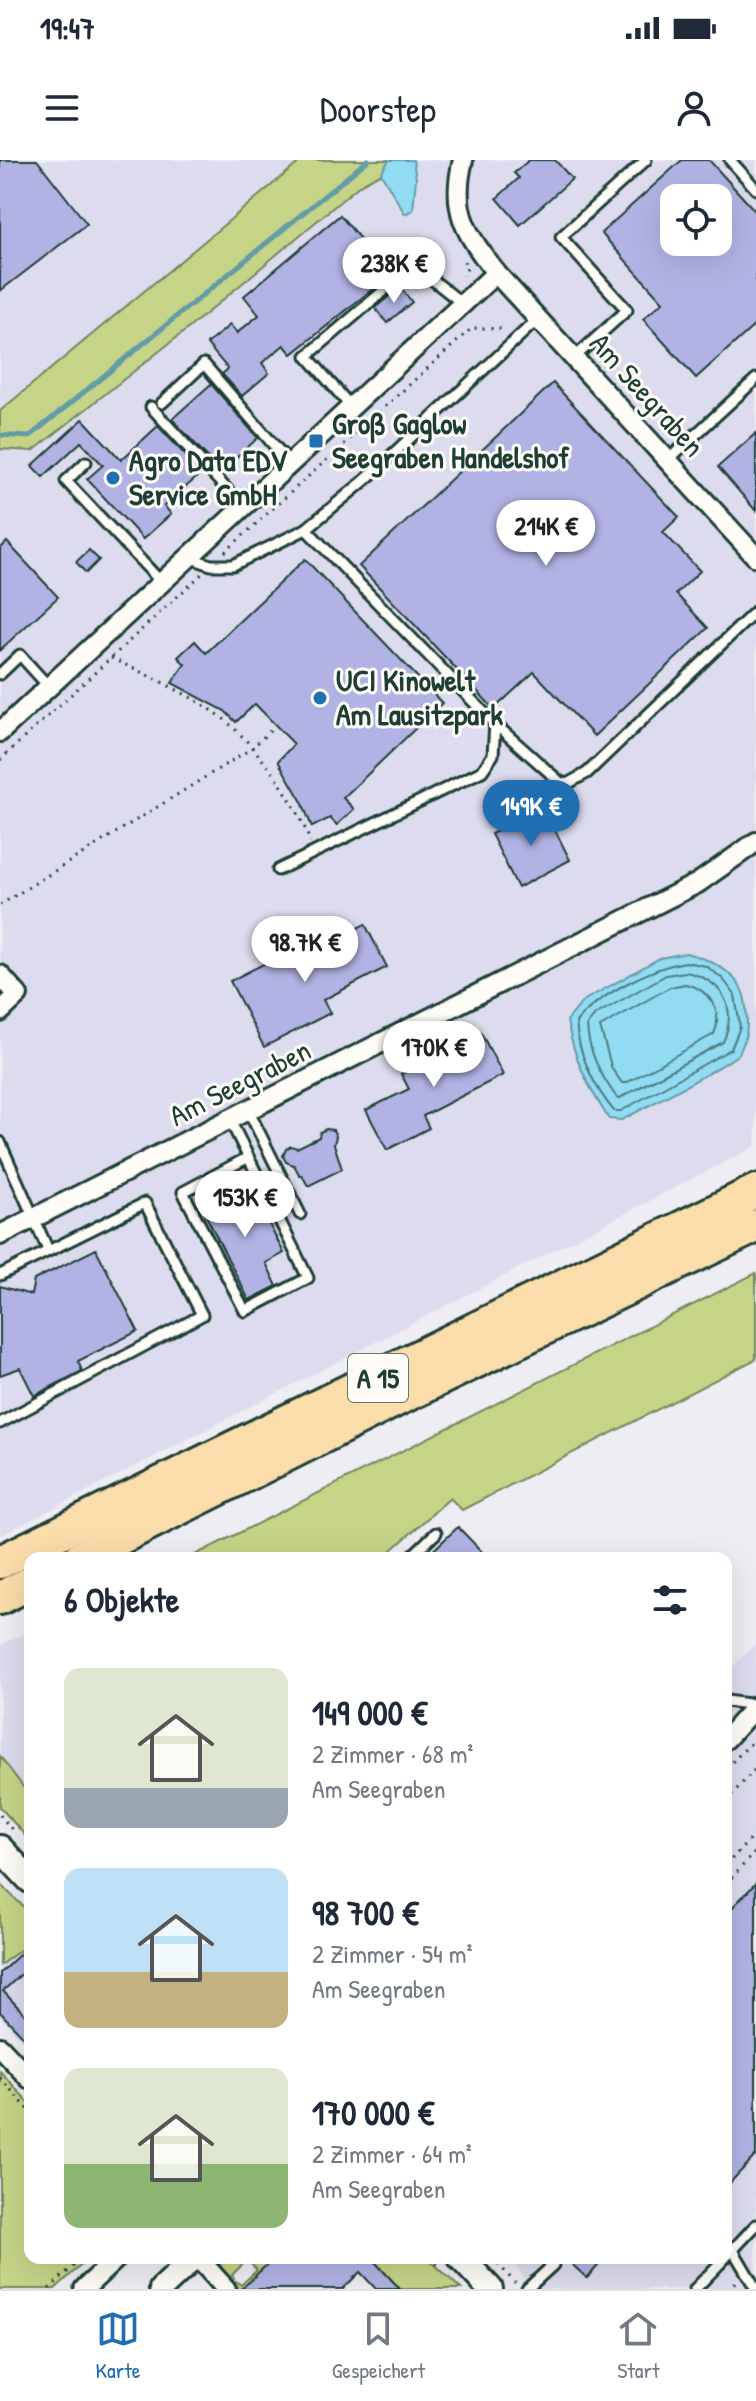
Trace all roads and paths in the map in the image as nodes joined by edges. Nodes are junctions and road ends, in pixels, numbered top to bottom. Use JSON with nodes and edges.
{"nodes":[{"id":1,"x":463,"y":160,"type":"edge"},
{"id":2,"x":646,"y":160,"type":"edge"},
{"id":3,"x":730,"y":160,"type":"edge"},
{"id":4,"x":756,"y":189,"type":"edge"},
{"id":5,"x":496,"y":273,"type":"junction"},
{"id":6,"x":463,"y":304,"type":"junction"},
{"id":7,"x":533,"y":324,"type":"junction"},
{"id":8,"x":575,"y":357,"type":"junction"},
{"id":9,"x":756,"y":379,"type":"edge"},
{"id":10,"x":162,"y":403,"type":"dead end"},
{"id":11,"x":151,"y":407,"type":"dead end"},
{"id":12,"x":352,"y":408,"type":"junction"},
{"id":13,"x":668,"y":460,"type":"junction"},
{"id":14,"x":86,"y":462,"type":"dead end"},
{"id":15,"x":291,"y":465,"type":"junction"},
{"id":16,"x":244,"y":508,"type":"junction"},
{"id":17,"x":306,"y":529,"type":"junction"},
{"id":18,"x":756,"y":557,"type":"edge"},
{"id":19,"x":191,"y":558,"type":"junction"},
{"id":20,"x":211,"y":565,"type":"junction"},
{"id":21,"x":163,"y":584,"type":"junction"},
{"id":22,"x":756,"y":611,"type":"edge"},
{"id":23,"x":111,"y":658,"type":"junction"},
{"id":24,"x":0,"y":674,"type":"edge"},
{"id":25,"x":49,"y":687,"type":"junction"},
{"id":26,"x":495,"y":724,"type":"junction"},
{"id":27,"x":273,"y":728,"type":"dead end"},
{"id":28,"x":0,"y":732,"type":"edge"},
{"id":29,"x":252,"y":748,"type":"junction"},
{"id":30,"x":0,"y":760,"type":"edge"},
{"id":31,"x":756,"y":842,"type":"edge"},
{"id":32,"x":313,"y":853,"type":"junction"},
{"id":33,"x":278,"y":870,"type":"dead end"},
{"id":34,"x":0,"y":905,"type":"edge"},
{"id":35,"x":0,"y":975,"type":"edge"},
{"id":36,"x":0,"y":1012,"type":"edge"},
{"id":37,"x":248,"y":1110,"type":"junction"},
{"id":38,"x":230,"y":1120,"type":"junction"},
{"id":39,"x":0,"y":1142,"type":"edge"},
{"id":40,"x":247,"y":1158,"type":"junction"},
{"id":41,"x":756,"y":1191,"type":"edge"},
{"id":42,"x":300,"y":1214,"type":"dead end"},
{"id":43,"x":34,"y":1218,"type":"junction"},
{"id":44,"x":756,"y":1226,"type":"edge"},
{"id":45,"x":0,"y":1235,"type":"edge"},
{"id":46,"x":48,"y":1250,"type":"junction"},
{"id":47,"x":0,"y":1275,"type":"edge"},
{"id":48,"x":0,"y":1423,"type":"edge"},
{"id":49,"x":436,"y":1533,"type":"dead end"},
{"id":50,"x":92,"y":1552,"type":"edge"},
{"id":51,"x":416,"y":1552,"type":"edge"},
{"id":52,"x":0,"y":1562,"type":"edge"},
{"id":53,"x":24,"y":1586,"type":"edge"},
{"id":54,"x":0,"y":1598,"type":"edge"},
{"id":55,"x":750,"y":1705,"type":"edge"},
{"id":56,"x":732,"y":1730,"type":"edge"},
{"id":57,"x":756,"y":1738,"type":"edge"},
{"id":58,"x":732,"y":1762,"type":"edge"},
{"id":59,"x":756,"y":1768,"type":"edge"},
{"id":60,"x":732,"y":1794,"type":"edge"},
{"id":61,"x":756,"y":1833,"type":"edge"},
{"id":62,"x":0,"y":1848,"type":"edge"},
{"id":63,"x":756,"y":1851,"type":"edge"},
{"id":64,"x":732,"y":1859,"type":"edge"},
{"id":65,"x":24,"y":1874,"type":"edge"},
{"id":66,"x":732,"y":1877,"type":"edge"},
{"id":67,"x":0,"y":2047,"type":"edge"},
{"id":68,"x":24,"y":2073,"type":"edge"},
{"id":69,"x":0,"y":2078,"type":"edge"},
{"id":70,"x":24,"y":2104,"type":"edge"},
{"id":71,"x":756,"y":2225,"type":"edge"},
{"id":72,"x":732,"y":2251,"type":"edge"},
{"id":73,"x":732,"y":2260,"type":"edge"},
{"id":74,"x":76,"y":2264,"type":"edge"},
{"id":75,"x":111,"y":2264,"type":"edge"},
{"id":76,"x":189,"y":2264,"type":"edge"},
{"id":77,"x":202,"y":2264,"type":"edge"},
{"id":78,"x":467,"y":2264,"type":"edge"},
{"id":79,"x":499,"y":2264,"type":"edge"},
{"id":80,"x":719,"y":2264,"type":"edge"},
{"id":81,"x":553,"y":2265,"type":"dead end"},
{"id":82,"x":49,"y":2289,"type":"edge"},
{"id":83,"x":84,"y":2289,"type":"edge"},
{"id":84,"x":161,"y":2289,"type":"edge"},
{"id":85,"x":226,"y":2289,"type":"edge"},
{"id":86,"x":490,"y":2289,"type":"edge"},
{"id":87,"x":524,"y":2289,"type":"edge"},
{"id":88,"x":695,"y":2289,"type":"edge"},
{"id":89,"x":756,"y":2289,"type":"edge"}],
"edges":[{"from":1,"to":5,"type":"street","name":"Am Seegraben"},
{"from":2,"to":8,"type":"lane"},
{"from":3,"to":4,"type":"lane"},
{"from":5,"to":6,"type":"street"},
{"from":5,"to":7,"type":"street","name":"Am Seegraben"},
{"from":6,"to":12,"type":"street"},
{"from":6,"to":12,"type":"lane"},
{"from":7,"to":8,"type":"street","name":"Am Seegraben"},
{"from":7,"to":17,"type":"lane"},
{"from":7,"to":20,"type":"path"},
{"from":8,"to":13,"type":"street","name":"Am Seegraben"},
{"from":9,"to":13,"type":"lane"},
{"from":10,"to":15,"type":"lane"},
{"from":11,"to":16,"type":"lane"},
{"from":12,"to":15,"type":"street"},
{"from":13,"to":18,"type":"street","name":"Am Seegraben"},
{"from":14,"to":21,"type":"lane"},
{"from":15,"to":16,"type":"street"},
{"from":16,"to":19,"type":"street"},
{"from":17,"to":20,"type":"lane"},
{"from":17,"to":26,"type":"lane"},
{"from":19,"to":20,"type":"lane"},
{"from":19,"to":21,"type":"street"},
{"from":20,"to":23,"type":"path"},
{"from":21,"to":25,"type":"street"},
{"from":22,"to":26,"type":"lane"},
{"from":23,"to":29,"type":"path"},
{"from":23,"to":30,"type":"path"},
{"from":24,"to":25,"type":"lane"},
{"from":25,"to":28,"type":"street"},
{"from":26,"to":32,"type":"lane"},
{"from":27,"to":29,"type":"path"},
{"from":29,"to":32,"type":"path"},
{"from":29,"to":34,"type":"path"},
{"from":31,"to":37,"type":"street","name":"Am Seegraben"},
{"from":32,"to":33,"type":"lane"},
{"from":35,"to":36,"type":"street"},
{"from":37,"to":38,"type":"street","name":"Am Seegraben"},
{"from":37,"to":42,"type":"lane"},
{"from":38,"to":40,"type":"lane"},
{"from":38,"to":43,"type":"street","name":"Am Seegraben"},
{"from":39,"to":43,"type":"lane"},
{"from":40,"to":40,"type":"lane"},
{"from":41,"to":52,"type":"highway","number":"A 15"},
{"from":43,"to":45,"type":"street","name":"Am Seegraben"},
{"from":43,"to":46,"type":"lane"},
{"from":44,"to":50,"type":"highway","number":"A 15"},
{"from":46,"to":47,"type":"lane"},
{"from":46,"to":48,"type":"lane"},
{"from":49,"to":51,"type":"lane"},
{"from":53,"to":54,"type":"highway"},
{"from":55,"to":56,"type":"street"},
{"from":57,"to":58,"type":"path"},
{"from":59,"to":60,"type":"path"},
{"from":61,"to":64,"type":"path"},
{"from":62,"to":65,"type":"main road"},
{"from":63,"to":66,"type":"path"},
{"from":67,"to":68,"type":"street"},
{"from":69,"to":70,"type":"path"},
{"from":71,"to":72,"type":"lane"},
{"from":73,"to":89,"type":"lane"},
{"from":74,"to":82,"type":"path"},
{"from":75,"to":83,"type":"street"},
{"from":76,"to":84,"type":"street"},
{"from":77,"to":85,"type":"street"},
{"from":78,"to":86,"type":"main road"},
{"from":79,"to":87,"type":"path"},
{"from":80,"to":88,"type":"lane"},
{"from":81,"to":87,"type":"lane"}]}
